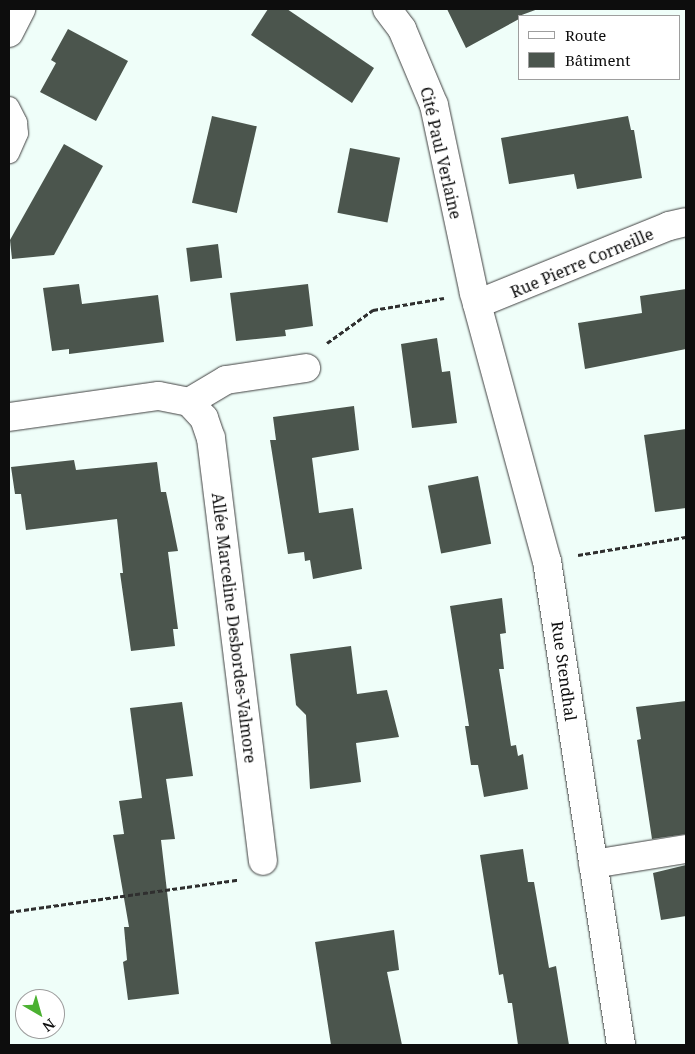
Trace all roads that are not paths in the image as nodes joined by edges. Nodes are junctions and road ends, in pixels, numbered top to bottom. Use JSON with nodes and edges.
{"nodes":[{"id":1,"x":21,"y":9,"type":"edge"},
{"id":2,"x":387,"y":9,"type":"edge"},
{"id":3,"x":9,"y":32,"type":"edge"},
{"id":4,"x":9,"y":106,"type":"edge"},
{"id":5,"x":9,"y":153,"type":"edge"},
{"id":6,"x":686,"y":222,"type":"edge"},
{"id":7,"x":476,"y":298,"type":"junction"},
{"id":8,"x":306,"y":368,"type":"road end"},
{"id":9,"x":189,"y":402,"type":"junction"},
{"id":10,"x":9,"y":417,"type":"edge"},
{"id":11,"x":686,"y":849,"type":"edge"},
{"id":12,"x":263,"y":861,"type":"road end"},
{"id":13,"x":593,"y":864,"type":"junction"},
{"id":14,"x":621,"y":1045,"type":"edge"}],
"edges":[{"from":1,"to":3,"type":"street"},
{"from":2,"to":7,"type":"street","name":"Cité Paul Verlaine"},
{"from":4,"to":5,"type":"lane"},
{"from":6,"to":7,"type":"street","name":"Rue Pierre Corneille"},
{"from":7,"to":13,"type":"street","name":"Rue Stendhal"},
{"from":8,"to":9,"type":"street"},
{"from":9,"to":10,"type":"street"},
{"from":9,"to":12,"type":"street","name":"Allée Marceline Desbordes-Valmore"},
{"from":11,"to":13,"type":"street"},
{"from":13,"to":14,"type":"street","name":"Rue Stendhal"}]}
